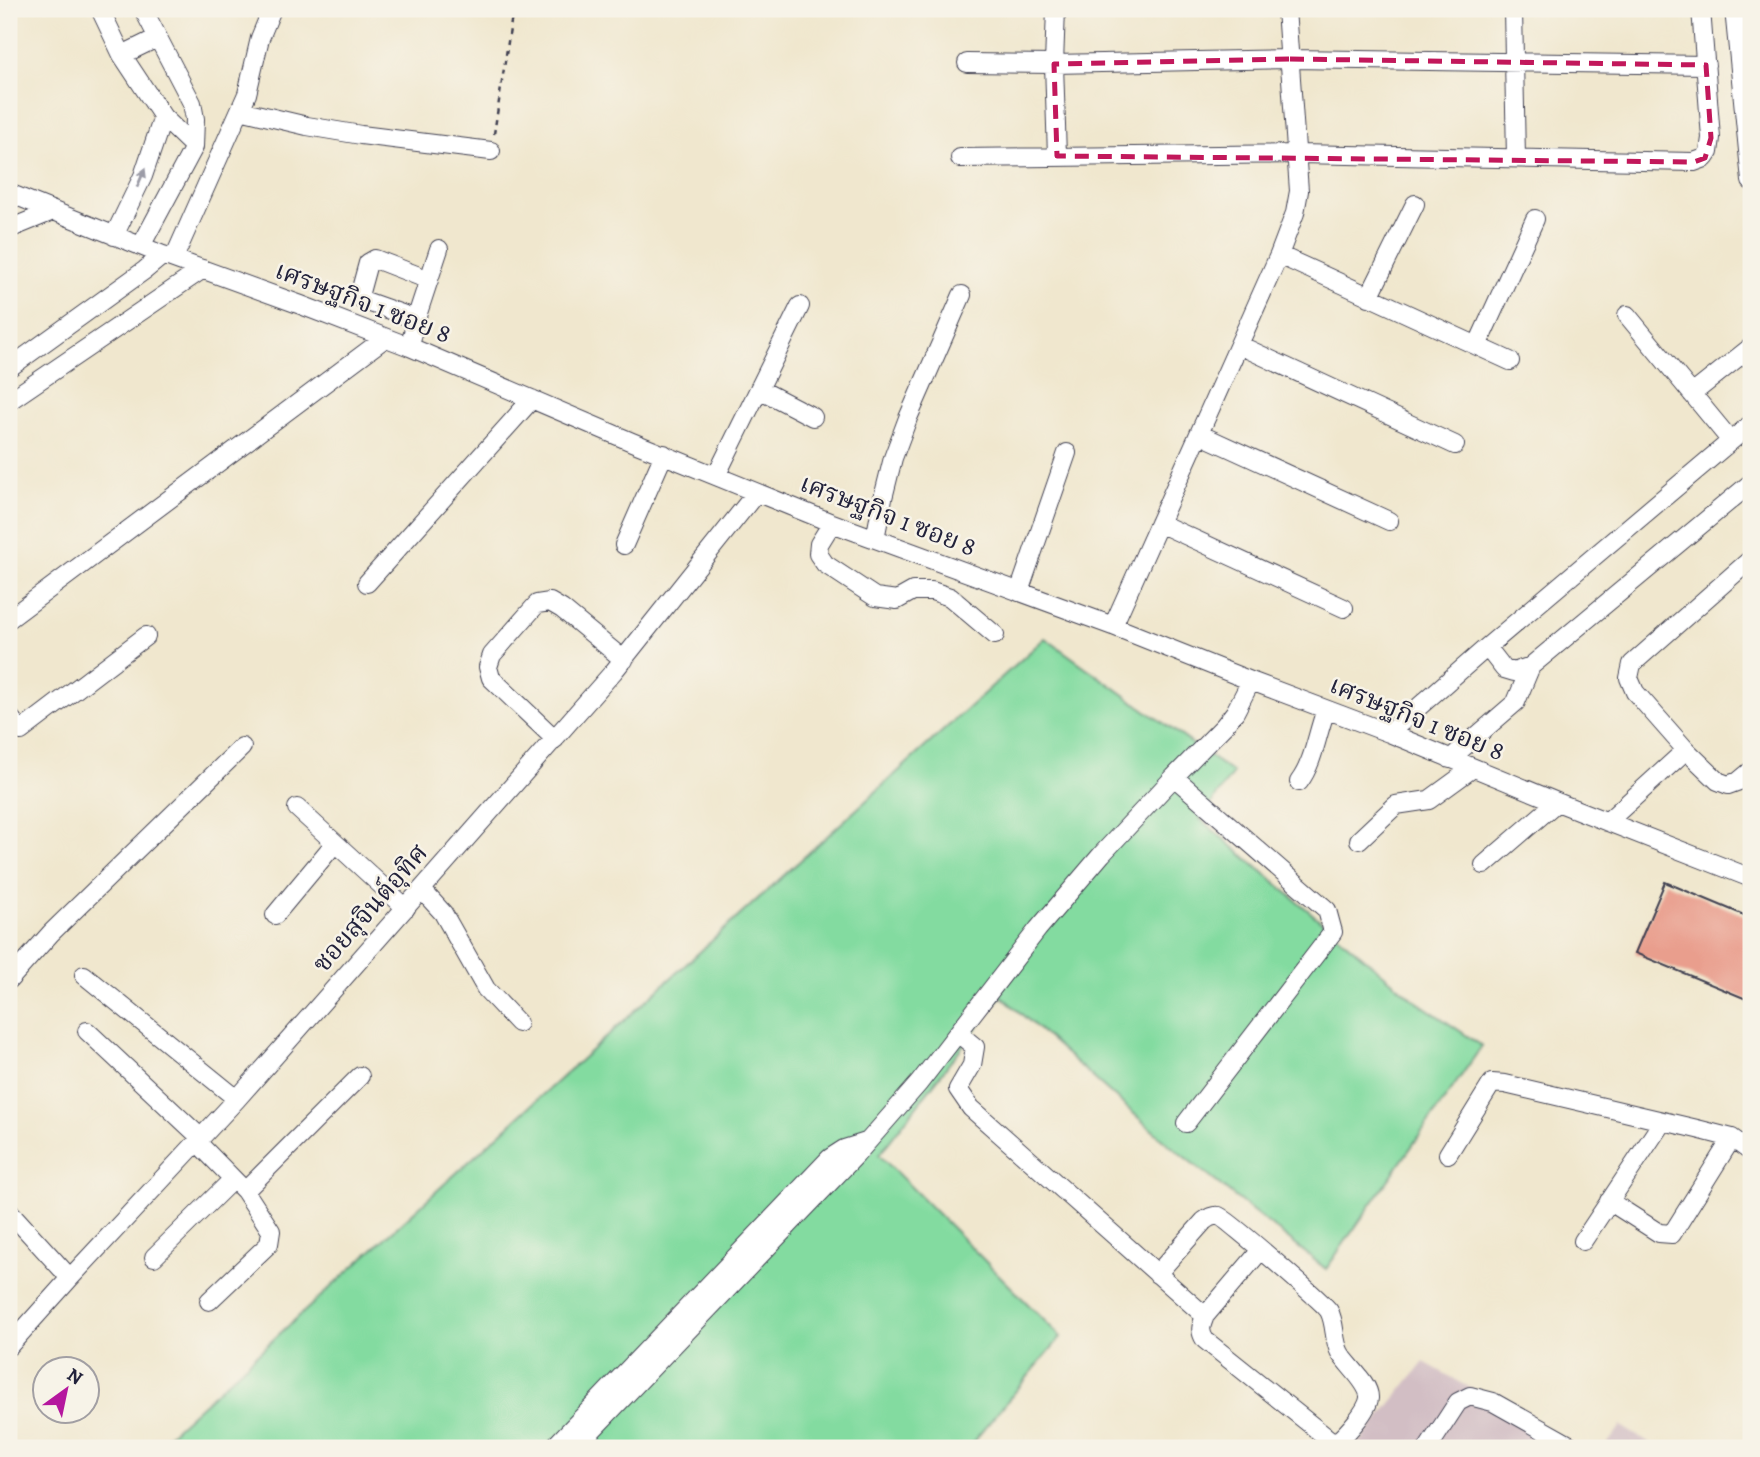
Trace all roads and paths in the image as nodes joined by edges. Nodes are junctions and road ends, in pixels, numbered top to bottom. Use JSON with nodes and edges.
{"nodes":[{"id":1,"x":100,"y":9,"type":"edge"},
{"id":2,"x":143,"y":9,"type":"edge"},
{"id":3,"x":272,"y":9,"type":"edge"},
{"id":4,"x":513,"y":9,"type":"edge"},
{"id":5,"x":1056,"y":9,"type":"edge"},
{"id":6,"x":1286,"y":9,"type":"edge"},
{"id":7,"x":1513,"y":9,"type":"edge"},
{"id":8,"x":1701,"y":9,"type":"edge"},
{"id":9,"x":1734,"y":9,"type":"edge"},
{"id":10,"x":158,"y":38,"type":"junction"},
{"id":11,"x":122,"y":55,"type":"junction"},
{"id":12,"x":1290,"y":59,"type":"junction"},
{"id":13,"x":1514,"y":63,"type":"junction"},
{"id":14,"x":967,"y":64,"type":"dead end"},
{"id":15,"x":1054,"y":64,"type":"junction"},
{"id":16,"x":1706,"y":65,"type":"junction"},
{"id":17,"x":240,"y":110,"type":"junction"},
{"id":18,"x":163,"y":117,"type":"junction"},
{"id":19,"x":1749,"y":134,"type":"edge"},
{"id":20,"x":194,"y":147,"type":"junction"},
{"id":21,"x":491,"y":151,"type":"joint"},
{"id":22,"x":1298,"y":154,"type":"junction"},
{"id":23,"x":1057,"y":156,"type":"junction"},
{"id":24,"x":960,"y":158,"type":"dead end"},
{"id":25,"x":1516,"y":158,"type":"junction"},
{"id":26,"x":1751,"y":181,"type":"edge"},
{"id":27,"x":9,"y":193,"type":"edge"},
{"id":28,"x":1415,"y":204,"type":"dead end"},
{"id":29,"x":53,"y":211,"type":"junction"},
{"id":30,"x":1535,"y":219,"type":"dead end"},
{"id":31,"x":9,"y":229,"type":"edge"},
{"id":32,"x":114,"y":236,"type":"junction"},
{"id":33,"x":141,"y":246,"type":"junction"},
{"id":34,"x":439,"y":249,"type":"dead end"},
{"id":35,"x":1279,"y":255,"type":"junction"},
{"id":36,"x":169,"y":257,"type":"junction"},
{"id":37,"x":203,"y":269,"type":"junction"},
{"id":38,"x":429,"y":280,"type":"junction"},
{"id":39,"x":962,"y":295,"type":"dead end"},
{"id":40,"x":1369,"y":297,"type":"junction"},
{"id":41,"x":800,"y":306,"type":"dead end"},
{"id":42,"x":1627,"y":315,"type":"dead end"},
{"id":43,"x":416,"y":319,"type":"junction"},
{"id":44,"x":385,"y":338,"type":"junction"},
{"id":45,"x":1239,"y":345,"type":"junction"},
{"id":46,"x":1477,"y":346,"type":"junction"},
{"id":47,"x":1751,"y":346,"type":"edge"},
{"id":48,"x":410,"y":347,"type":"junction"},
{"id":49,"x":1510,"y":361,"type":"dead end"},
{"id":50,"x":9,"y":368,"type":"edge"},
{"id":51,"x":759,"y":389,"type":"junction"},
{"id":52,"x":1692,"y":394,"type":"junction"},
{"id":53,"x":532,"y":399,"type":"junction"},
{"id":54,"x":9,"y":401,"type":"edge"},
{"id":55,"x":813,"y":416,"type":"dead end"},
{"id":56,"x":1751,"y":424,"type":"edge"},
{"id":57,"x":1199,"y":434,"type":"junction"},
{"id":58,"x":1731,"y":441,"type":"junction"},
{"id":59,"x":1455,"y":445,"type":"dead end"},
{"id":60,"x":1066,"y":453,"type":"dead end"},
{"id":61,"x":664,"y":454,"type":"junction"},
{"id":62,"x":716,"y":477,"type":"junction"},
{"id":63,"x":1751,"y":483,"type":"edge"},
{"id":64,"x":756,"y":493,"type":"junction"},
{"id":65,"x":1389,"y":521,"type":"dead end"},
{"id":66,"x":832,"y":523,"type":"junction"},
{"id":67,"x":1159,"y":523,"type":"junction"},
{"id":68,"x":875,"y":539,"type":"junction"},
{"id":69,"x":624,"y":545,"type":"dead end"},
{"id":70,"x":1751,"y":559,"type":"edge"},
{"id":71,"x":367,"y":583,"type":"dead end"},
{"id":72,"x":1019,"y":592,"type":"junction"},
{"id":73,"x":1344,"y":608,"type":"dead end"},
{"id":74,"x":9,"y":619,"type":"edge"},
{"id":75,"x":1113,"y":626,"type":"junction"},
{"id":76,"x":995,"y":635,"type":"dead end"},
{"id":77,"x":146,"y":636,"type":"dead end"},
{"id":78,"x":1487,"y":647,"type":"junction"},
{"id":79,"x":624,"y":660,"type":"junction"},
{"id":80,"x":1531,"y":666,"type":"junction"},
{"id":81,"x":1251,"y":681,"type":"junction"},
{"id":82,"x":1325,"y":710,"type":"junction"},
{"id":83,"x":9,"y":716,"type":"edge"},
{"id":84,"x":1390,"y":733,"type":"junction"},
{"id":85,"x":15,"y":736,"type":"edge"},
{"id":86,"x":555,"y":739,"type":"junction"},
{"id":87,"x":242,"y":747,"type":"dead end"},
{"id":88,"x":1686,"y":750,"type":"junction"},
{"id":89,"x":1450,"y":759,"type":"junction"},
{"id":90,"x":1473,"y":768,"type":"junction"},
{"id":91,"x":1751,"y":771,"type":"edge"},
{"id":92,"x":1174,"y":776,"type":"junction"},
{"id":93,"x":1299,"y":782,"type":"dead end"},
{"id":94,"x":1557,"y":802,"type":"junction"},
{"id":95,"x":296,"y":808,"type":"dead end"},
{"id":96,"x":1607,"y":822,"type":"junction"},
{"id":97,"x":1359,"y":839,"type":"dead end"},
{"id":98,"x":335,"y":843,"type":"junction"},
{"id":99,"x":1484,"y":865,"type":"dead end"},
{"id":100,"x":1751,"y":878,"type":"edge"},
{"id":101,"x":422,"y":890,"type":"junction"},
{"id":102,"x":406,"y":908,"type":"junction"},
{"id":103,"x":275,"y":915,"type":"dead end"},
{"id":104,"x":85,"y":975,"type":"dead end"},
{"id":105,"x":9,"y":980,"type":"edge"},
{"id":106,"x":518,"y":1023,"type":"dead end"},
{"id":107,"x":87,"y":1031,"type":"dead end"},
{"id":108,"x":958,"y":1033,"type":"junction"},
{"id":109,"x":360,"y":1076,"type":"dead end"},
{"id":110,"x":237,"y":1099,"type":"junction"},
{"id":111,"x":1663,"y":1121,"type":"junction"},
{"id":112,"x":1186,"y":1123,"type":"dead end"},
{"id":113,"x":1732,"y":1138,"type":"junction"},
{"id":114,"x":199,"y":1140,"type":"junction"},
{"id":115,"x":868,"y":1141,"type":"junction"},
{"id":116,"x":1751,"y":1152,"type":"edge"},
{"id":117,"x":1448,"y":1154,"type":"dead end"},
{"id":118,"x":239,"y":1185,"type":"junction"},
{"id":119,"x":1609,"y":1201,"type":"junction"},
{"id":120,"x":9,"y":1211,"type":"edge"},
{"id":121,"x":1583,"y":1241,"type":"dead end"},
{"id":122,"x":1261,"y":1250,"type":"junction"},
{"id":123,"x":154,"y":1257,"type":"dead end"},
{"id":124,"x":1157,"y":1274,"type":"junction"},
{"id":125,"x":70,"y":1278,"type":"junction"},
{"id":126,"x":209,"y":1301,"type":"dead end"},
{"id":127,"x":1205,"y":1316,"type":"junction"},
{"id":128,"x":9,"y":1346,"type":"edge"},
{"id":129,"x":553,"y":1448,"type":"edge"},
{"id":130,"x":575,"y":1448,"type":"edge"},
{"id":131,"x":1428,"y":1448,"type":"edge"},
{"id":132,"x":1574,"y":1448,"type":"edge"}],
"edges":[{"from":1,"to":11,"type":"street"},
{"from":2,"to":10,"type":"street"},
{"from":3,"to":17,"type":"street"},
{"from":4,"to":21,"type":"path"},
{"from":5,"to":15,"type":"street"},
{"from":6,"to":12,"type":"street"},
{"from":7,"to":13,"type":"street"},
{"from":8,"to":16,"type":"street"},
{"from":9,"to":19,"type":"street"},
{"from":10,"to":11,"type":"street"},
{"from":10,"to":20,"type":"street"},
{"from":11,"to":18,"type":"street"},
{"from":12,"to":13,"type":"street"},
{"from":12,"to":15,"type":"street"},
{"from":12,"to":22,"type":"street"},
{"from":13,"to":16,"type":"street"},
{"from":13,"to":25,"type":"street"},
{"from":14,"to":15,"type":"street"},
{"from":15,"to":23,"type":"street"},
{"from":16,"to":25,"type":"street"},
{"from":17,"to":21,"type":"street"},
{"from":17,"to":36,"type":"street"},
{"from":18,"to":20,"type":"street"},
{"from":32,"to":18,"type":"street","one_way":true},
{"from":19,"to":26,"type":"street"},
{"from":20,"to":33,"type":"street"},
{"from":22,"to":23,"type":"street"},
{"from":22,"to":25,"type":"street"},
{"from":22,"to":35,"type":"street"},
{"from":23,"to":24,"type":"street"},
{"from":27,"to":29,"type":"street","name":"เศรษฐกิจ 1 ซอย 8"},
{"from":28,"to":40,"type":"street"},
{"from":29,"to":31,"type":"street"},
{"from":29,"to":32,"type":"street","name":"เศรษฐกิจ 1 ซอย 8"},
{"from":30,"to":46,"type":"street"},
{"from":32,"to":33,"type":"street","name":"เศรษฐกิจ 1 ซอย 8"},
{"from":33,"to":36,"type":"street","name":"เศรษฐกิจ 1 ซอย 8"},
{"from":34,"to":38,"type":"street"},
{"from":35,"to":40,"type":"street"},
{"from":35,"to":45,"type":"street"},
{"from":36,"to":37,"type":"street","name":"เศรษฐกิจ 1 ซอย 8"},
{"from":36,"to":50,"type":"street"},
{"from":37,"to":44,"type":"street","name":"เศรษฐกิจ 1 ซอย 8"},
{"from":37,"to":54,"type":"street"},
{"from":38,"to":43,"type":"street"},
{"from":38,"to":43,"type":"street"},
{"from":39,"to":68,"type":"street"},
{"from":40,"to":46,"type":"street"},
{"from":41,"to":51,"type":"street"},
{"from":42,"to":52,"type":"street"},
{"from":43,"to":48,"type":"street"},
{"from":44,"to":48,"type":"street","name":"เศรษฐกิจ 1 ซอย 8"},
{"from":44,"to":74,"type":"street"},
{"from":45,"to":57,"type":"street"},
{"from":45,"to":59,"type":"street"},
{"from":46,"to":49,"type":"street"},
{"from":47,"to":52,"type":"street"},
{"from":48,"to":53,"type":"street","name":"เศรษฐกิจ 1 ซอย 8"},
{"from":51,"to":55,"type":"street"},
{"from":51,"to":62,"type":"street"},
{"from":52,"to":58,"type":"street"},
{"from":53,"to":61,"type":"street","name":"เศรษฐกิจ 1 ซอย 8"},
{"from":53,"to":71,"type":"street"},
{"from":56,"to":58,"type":"street"},
{"from":57,"to":65,"type":"street"},
{"from":57,"to":67,"type":"street"},
{"from":58,"to":78,"type":"street"},
{"from":60,"to":72,"type":"street"},
{"from":61,"to":62,"type":"street","name":"เศรษฐกิจ 1 ซอย 8"},
{"from":61,"to":69,"type":"street"},
{"from":62,"to":64,"type":"street","name":"เศรษฐกิจ 1 ซอย 8"},
{"from":63,"to":80,"type":"street"},
{"from":64,"to":66,"type":"street","name":"เศรษฐกิจ 1 ซอย 8"},
{"from":64,"to":79,"type":"street","name":"ซอยสุจินต์อุทิศ"},
{"from":66,"to":68,"type":"street","name":"เศรษฐกิจ 1 ซอย 8"},
{"from":66,"to":76,"type":"street"},
{"from":67,"to":73,"type":"street"},
{"from":67,"to":75,"type":"street"},
{"from":68,"to":72,"type":"street","name":"เศรษฐกิจ 1 ซอย 8"},
{"from":70,"to":88,"type":"street"},
{"from":72,"to":75,"type":"street","name":"เศรษฐกิจ 1 ซอย 8"},
{"from":75,"to":81,"type":"street","name":"เศรษฐกิจ 1 ซอย 8"},
{"from":77,"to":85,"type":"street"},
{"from":78,"to":80,"type":"street"},
{"from":78,"to":84,"type":"street"},
{"from":79,"to":86,"type":"street","name":"ซอยสุจินต์อุทิศ"},
{"from":79,"to":86,"type":"street"},
{"from":80,"to":89,"type":"street"},
{"from":81,"to":82,"type":"street","name":"เศรษฐกิจ 1 ซอย 8"},
{"from":81,"to":92,"type":"street"},
{"from":82,"to":84,"type":"street","name":"เศรษฐกิจ 1 ซอย 8"},
{"from":82,"to":93,"type":"street"},
{"from":83,"to":85,"type":"street"},
{"from":84,"to":89,"type":"street","name":"เศรษฐกิจ 1 ซอย 8"},
{"from":86,"to":101,"type":"street","name":"ซอยสุจินต์อุทิศ"},
{"from":87,"to":105,"type":"street"},
{"from":88,"to":91,"type":"street"},
{"from":88,"to":96,"type":"street"},
{"from":89,"to":90,"type":"street","name":"เศรษฐกิจ 1 ซอย 8"},
{"from":90,"to":94,"type":"street","name":"เศรษฐกิจ 1 ซอย 8"},
{"from":90,"to":97,"type":"street"},
{"from":92,"to":108,"type":"street"},
{"from":92,"to":112,"type":"street"},
{"from":94,"to":96,"type":"street","name":"เศรษฐกิจ 1 ซอย 8"},
{"from":94,"to":99,"type":"street"},
{"from":95,"to":98,"type":"street"},
{"from":96,"to":100,"type":"street","name":"เศรษฐกิจ 1 ซอย 8"},
{"from":98,"to":102,"type":"street"},
{"from":98,"to":103,"type":"street"},
{"from":101,"to":102,"type":"street","name":"ซอยสุจินต์อุทิศ"},
{"from":101,"to":106,"type":"street"},
{"from":102,"to":110,"type":"street","name":"ซอยสุจินต์อุทิศ"},
{"from":104,"to":110,"type":"street"},
{"from":107,"to":114,"type":"street"},
{"from":108,"to":115,"type":"street"},
{"from":108,"to":124,"type":"street"},
{"from":109,"to":118,"type":"street"},
{"from":110,"to":114,"type":"street","name":"ซอยสุจินต์อุทิศ"},
{"from":111,"to":113,"type":"street"},
{"from":111,"to":117,"type":"street"},
{"from":111,"to":119,"type":"street"},
{"from":113,"to":116,"type":"street"},
{"from":113,"to":119,"type":"street"},
{"from":114,"to":118,"type":"street"},
{"from":114,"to":125,"type":"street","name":"ซอยสุจินต์อุทิศ"},
{"from":115,"to":129,"type":"street"},
{"from":115,"to":130,"type":"street"},
{"from":118,"to":123,"type":"street"},
{"from":118,"to":126,"type":"street"},
{"from":119,"to":121,"type":"street"},
{"from":120,"to":125,"type":"street"},
{"from":122,"to":124,"type":"street"},
{"from":122,"to":127,"type":"street"},
{"from":122,"to":127,"type":"street"},
{"from":124,"to":127,"type":"street"},
{"from":125,"to":128,"type":"street","name":"ซอยสุจินต์อุทิศ"},
{"from":131,"to":132,"type":"street"}]}
